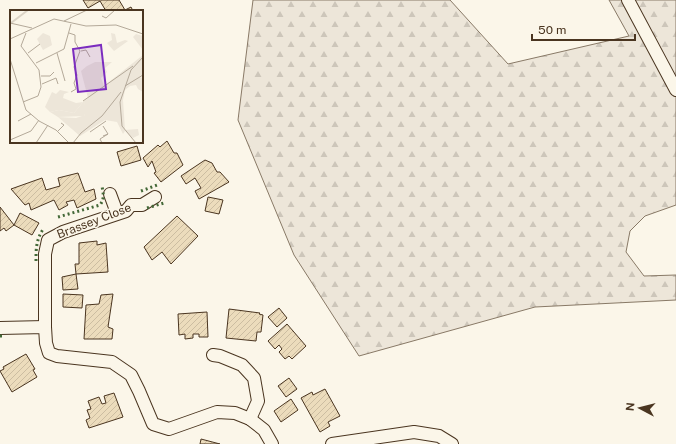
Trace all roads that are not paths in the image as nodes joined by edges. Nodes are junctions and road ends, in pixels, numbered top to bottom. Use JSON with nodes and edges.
{"nodes":[{"id":1,"x":628,"y":0,"type":"edge"},
{"id":2,"x":676,"y":90,"type":"edge"},
{"id":3,"x":110,"y":194,"type":"dead end"},
{"id":4,"x":155,"y":197,"type":"dead end"},
{"id":5,"x":117,"y":213,"type":"junction"},
{"id":6,"x":0,"y":328,"type":"edge"},
{"id":7,"x":45,"y":328,"type":"junction"},
{"id":8,"x":213,"y":355,"type":"dead end"},
{"id":9,"x":250,"y":419,"type":"junction"},
{"id":10,"x":272,"y":444,"type":"edge"},
{"id":11,"x":332,"y":444,"type":"edge"},
{"id":12,"x":452,"y":444,"type":"edge"}],
"edges":[{"from":1,"to":2,"type":"street"},
{"from":3,"to":5,"type":"street"},
{"from":4,"to":5,"type":"street","name":"Brassey Close"},
{"from":5,"to":7,"type":"street","name":"Brassey Close"},
{"from":6,"to":7,"type":"street"},
{"from":7,"to":9,"type":"street"},
{"from":8,"to":9,"type":"street"},
{"from":9,"to":10,"type":"street"},
{"from":11,"to":12,"type":"street"}]}
